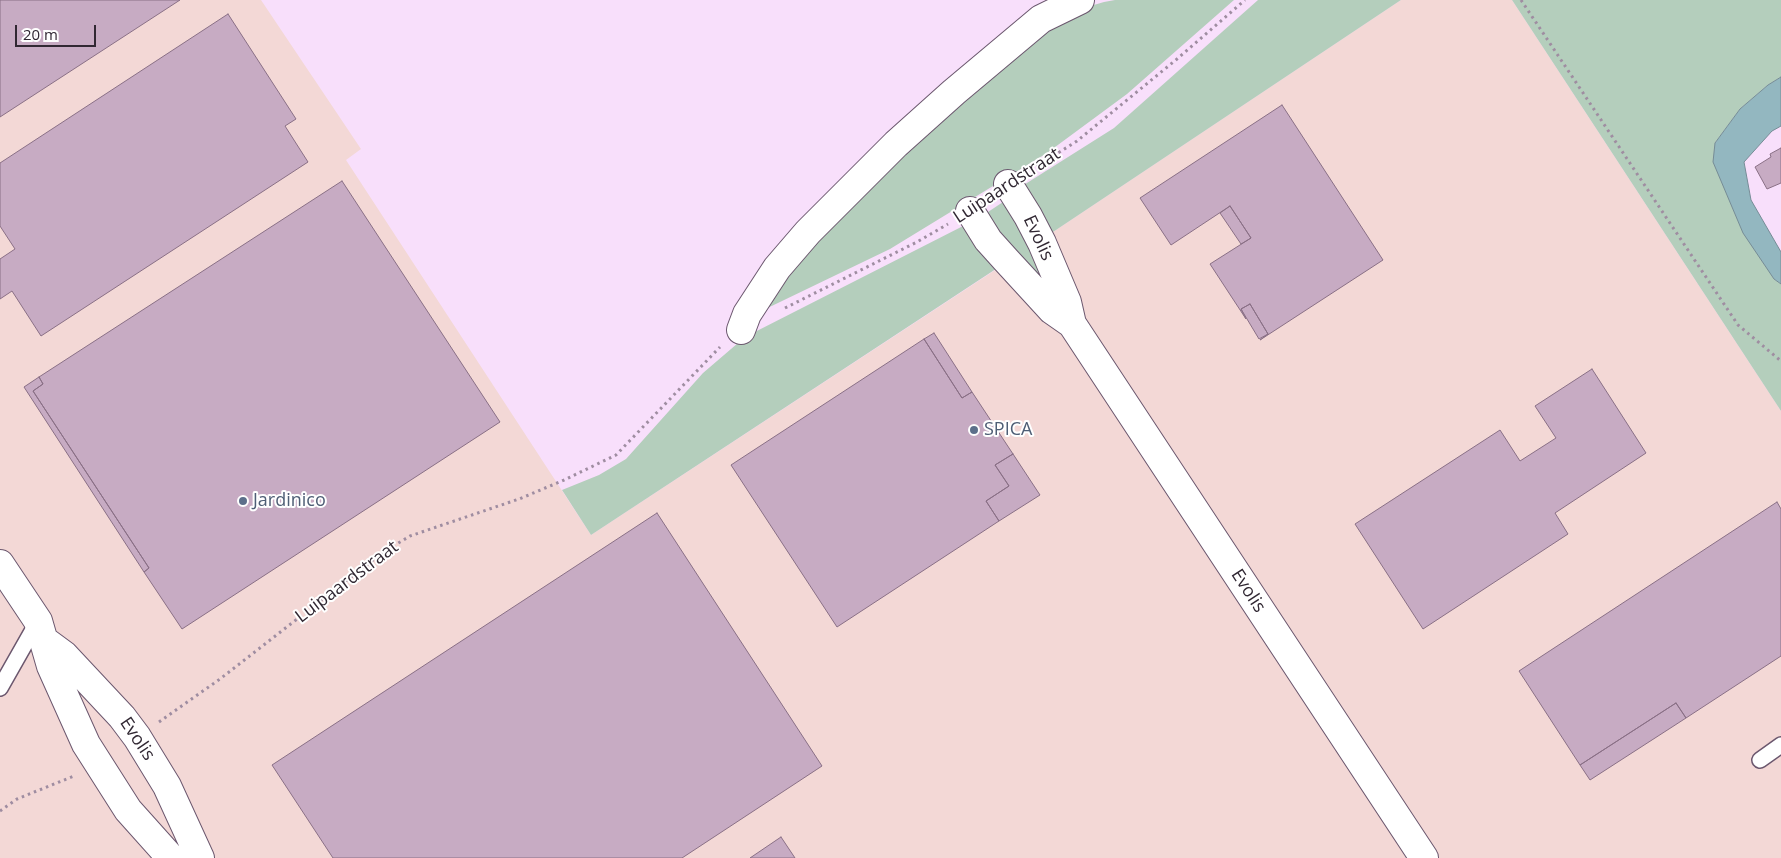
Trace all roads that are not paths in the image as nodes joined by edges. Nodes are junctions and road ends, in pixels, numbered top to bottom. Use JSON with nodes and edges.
{"nodes":[{"id":1,"x":1080,"y":0,"type":"edge"},
{"id":2,"x":1008,"y":184,"type":"road end"},
{"id":3,"x":970,"y":211,"type":"road end"},
{"id":4,"x":1072,"y":324,"type":"junction"},
{"id":5,"x":741,"y":330,"type":"road end"},
{"id":6,"x":0,"y":564,"type":"edge"},
{"id":7,"x":42,"y":631,"type":"junction"},
{"id":8,"x":0,"y":688,"type":"edge"},
{"id":9,"x":1781,"y":745,"type":"edge"},
{"id":10,"x":1760,"y":760,"type":"dead end"},
{"id":11,"x":171,"y":858,"type":"edge"},
{"id":12,"x":200,"y":858,"type":"edge"},
{"id":13,"x":1424,"y":858,"type":"edge"}],
"edges":[{"from":1,"to":5,"type":"street"},
{"from":2,"to":4,"type":"street","name":"Evolis"},
{"from":3,"to":4,"type":"street","name":"Evolis"},
{"from":4,"to":13,"type":"street","name":"Evolis"},
{"from":6,"to":7,"type":"street","name":"Evolis"},
{"from":7,"to":8,"type":"lane"},
{"from":7,"to":11,"type":"street","name":"Evolis"},
{"from":7,"to":12,"type":"street","name":"Evolis"},
{"from":9,"to":10,"type":"lane"}]}
